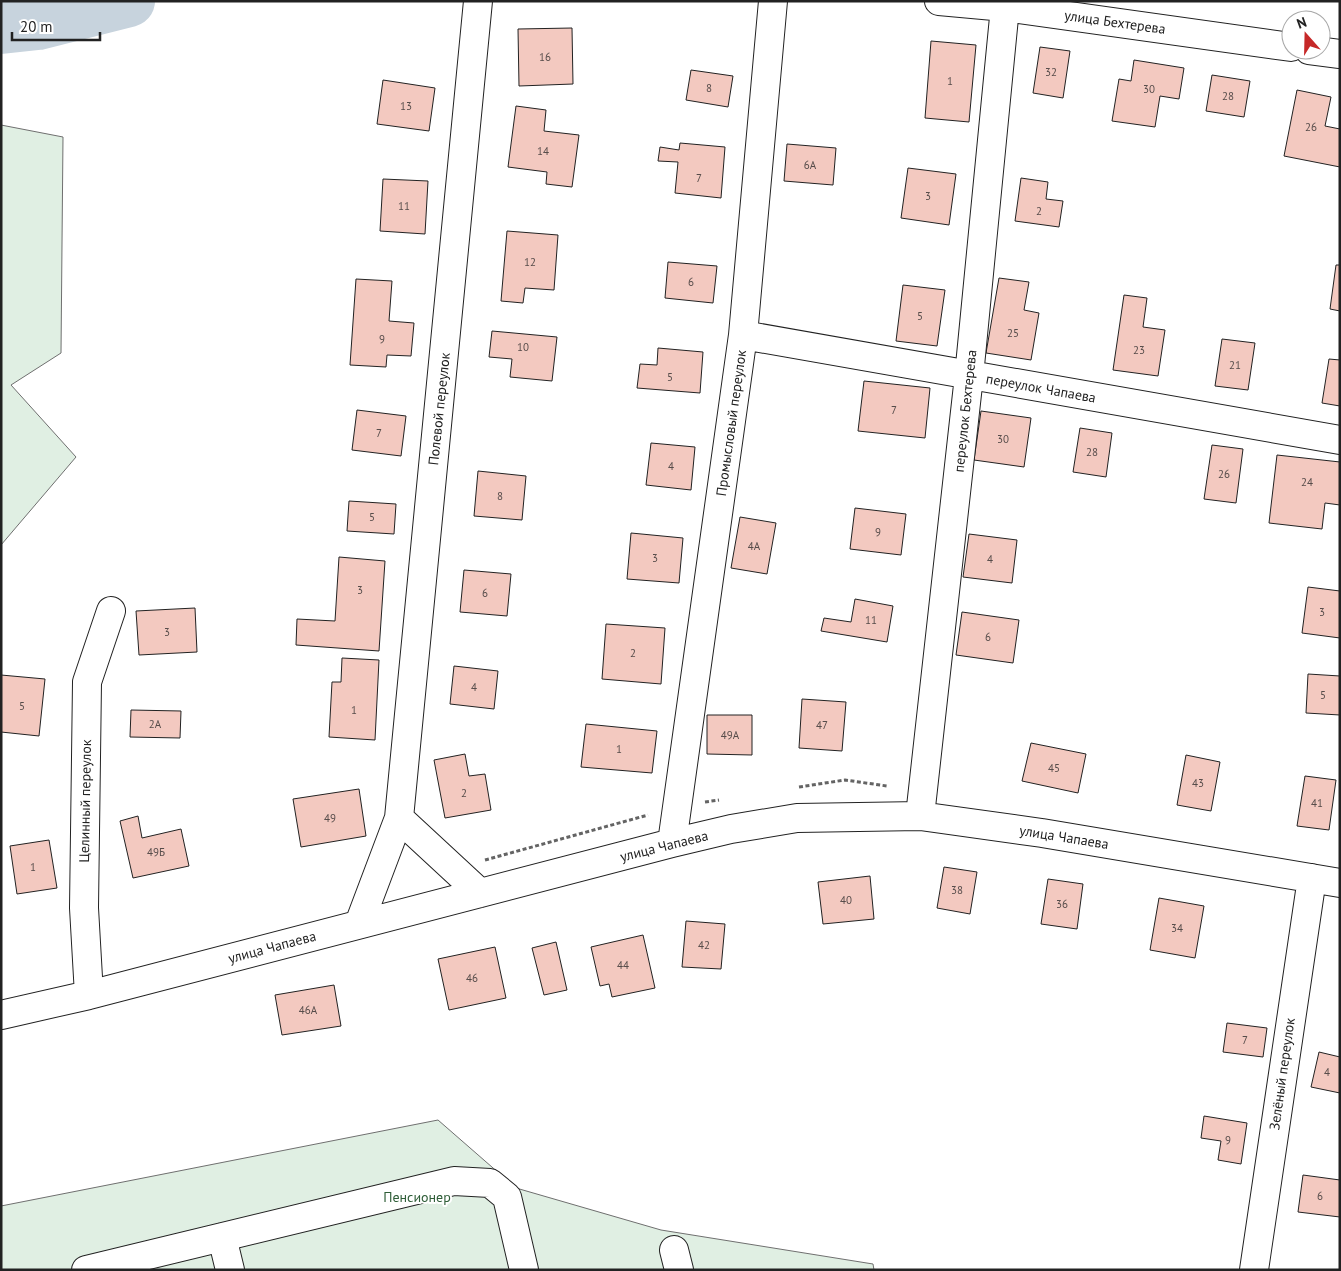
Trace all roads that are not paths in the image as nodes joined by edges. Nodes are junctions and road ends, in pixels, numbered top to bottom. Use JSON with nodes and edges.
{"nodes":[{"id":1,"x":478,"y":1,"type":"edge"},
{"id":2,"x":773,"y":1,"type":"edge"},
{"id":3,"x":939,"y":1,"type":"edge"},
{"id":4,"x":1005,"y":7,"type":"junction"},
{"id":5,"x":1281,"y":47,"type":"edge"},
{"id":6,"x":743,"y":335,"type":"junction"},
{"id":7,"x":969,"y":376,"type":"junction"},
{"id":8,"x":1340,"y":440,"type":"edge"},
{"id":9,"x":111,"y":611,"type":"dead end"},
{"id":10,"x":920,"y":816,"type":"junction"},
{"id":11,"x":399,"y":818,"type":"junction"},
{"id":12,"x":672,"y":843,"type":"junction"},
{"id":13,"x":1312,"y":878,"type":"junction"},
{"id":14,"x":1340,"y":883,"type":"edge"},
{"id":15,"x":480,"y":893,"type":"junction"},
{"id":16,"x":359,"y":924,"type":"junction"},
{"id":17,"x":89,"y":995,"type":"junction"},
{"id":18,"x":1,"y":1014,"type":"edge"},
{"id":19,"x":222,"y":1237,"type":"junction"},
{"id":20,"x":86,"y":1270,"type":"edge"},
{"id":21,"x":230,"y":1270,"type":"edge"},
{"id":22,"x":524,"y":1270,"type":"edge"},
{"id":23,"x":1254,"y":1270,"type":"edge"}],
"edges":[{"from":1,"to":11,"type":"street","name":"Полевой переулок"},
{"from":2,"to":6,"type":"street","name":"Промысловый переулок"},
{"from":3,"to":4,"type":"street","name":"улица Бехтерева"},
{"from":4,"to":5,"type":"street","name":"улица Бехтерева"},
{"from":4,"to":7,"type":"street","name":"переулок Бехтерева"},
{"from":6,"to":7,"type":"street","name":"переулок Чапаева"},
{"from":6,"to":12,"type":"street","name":"Промысловый переулок"},
{"from":7,"to":8,"type":"street","name":"переулок Чапаева"},
{"from":7,"to":10,"type":"street","name":"переулок Бехтерева"},
{"from":9,"to":17,"type":"street","name":"Целинный переулок"},
{"from":10,"to":12,"type":"street","name":"улица Чапаева"},
{"from":10,"to":13,"type":"street","name":"улица Чапаева"},
{"from":11,"to":15,"type":"street"},
{"from":11,"to":16,"type":"street","name":"Полевой переулок"},
{"from":12,"to":15,"type":"street","name":"улица Чапаева"},
{"from":13,"to":14,"type":"street","name":"улица Чапаева"},
{"from":13,"to":23,"type":"street","name":"Зелёный переулок"},
{"from":15,"to":16,"type":"street","name":"улица Чапаева"},
{"from":16,"to":17,"type":"street","name":"улица Чапаева"},
{"from":17,"to":18,"type":"street","name":"улица Чапаева"},
{"from":19,"to":20,"type":"street"},
{"from":19,"to":21,"type":"street"},
{"from":19,"to":22,"type":"street"}]}
